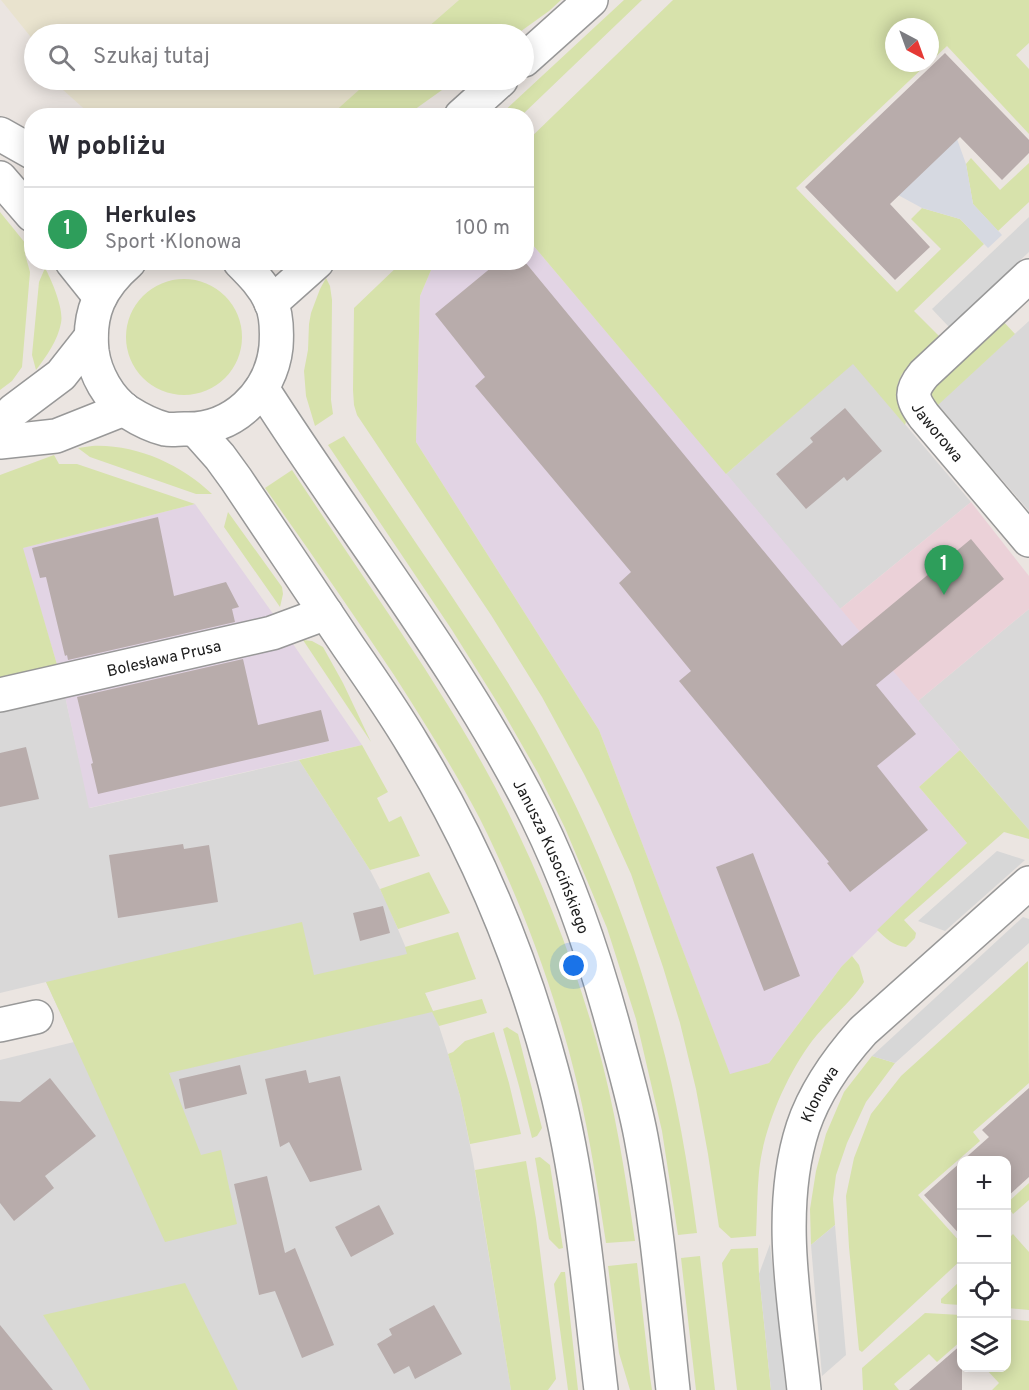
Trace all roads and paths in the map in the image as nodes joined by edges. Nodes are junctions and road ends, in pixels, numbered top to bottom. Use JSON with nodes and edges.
{"nodes":[{"id":1,"x":591,"y":0,"type":"edge"},
{"id":2,"x":534,"y":51,"type":"edge"},
{"id":3,"x":490,"y":90,"type":"edge"},
{"id":4,"x":470,"y":108,"type":"edge"},
{"id":5,"x":0,"y":134,"type":"edge"},
{"id":6,"x":24,"y":148,"type":"edge"},
{"id":7,"x":0,"y":178,"type":"edge"},
{"id":8,"x":24,"y":206,"type":"edge"},
{"id":9,"x":78,"y":270,"type":"edge"},
{"id":10,"x":120,"y":270,"type":"edge"},
{"id":11,"x":248,"y":270,"type":"edge"},
{"id":12,"x":308,"y":270,"type":"edge"},
{"id":13,"x":1029,"y":276,"type":"edge"},
{"id":14,"x":100,"y":297,"type":"junction"},
{"id":15,"x":271,"y":303,"type":"junction"},
{"id":16,"x":91,"y":337,"type":"junction"},
{"id":17,"x":262,"y":388,"type":"junction"},
{"id":18,"x":124,"y":409,"type":"junction"},
{"id":19,"x":0,"y":428,"type":"edge"},
{"id":20,"x":196,"y":430,"type":"junction"},
{"id":21,"x":0,"y":442,"type":"edge"},
{"id":22,"x":1029,"y":540,"type":"edge"},
{"id":23,"x":326,"y":613,"type":"junction"},
{"id":24,"x":0,"y":695,"type":"edge"},
{"id":25,"x":1029,"y":883,"type":"edge"},
{"id":26,"x":36,"y":1017,"type":"dead end"},
{"id":27,"x":0,"y":1025,"type":"edge"},
{"id":28,"x":601,"y":1390,"type":"edge"},
{"id":29,"x":673,"y":1390,"type":"edge"},
{"id":30,"x":804,"y":1390,"type":"edge"}],
"edges":[{"from":1,"to":2,"type":"street"},
{"from":3,"to":4,"type":"street"},
{"from":5,"to":6,"type":"street"},
{"from":7,"to":8,"type":"street"},
{"from":9,"to":14,"type":"street"},
{"from":10,"to":14,"type":"street"},
{"from":11,"to":15,"type":"street"},
{"from":12,"to":15,"type":"street"},
{"from":13,"to":22,"type":"street","name":"Jaworowa"},
{"from":14,"to":16,"type":"street"},
{"from":15,"to":17,"type":"street"},
{"from":16,"to":18,"type":"street"},
{"from":16,"to":19,"type":"street"},
{"from":17,"to":20,"type":"street"},
{"from":17,"to":29,"type":"street","name":"Janusza Kusocińskiego"},
{"from":18,"to":20,"type":"street"},
{"from":18,"to":21,"type":"street"},
{"from":20,"to":23,"type":"street"},
{"from":23,"to":24,"type":"street","name":"Bolesława Prusa"},
{"from":23,"to":28,"type":"street"},
{"from":25,"to":30,"type":"street","name":"Klonowa"},
{"from":26,"to":27,"type":"street"}]}
